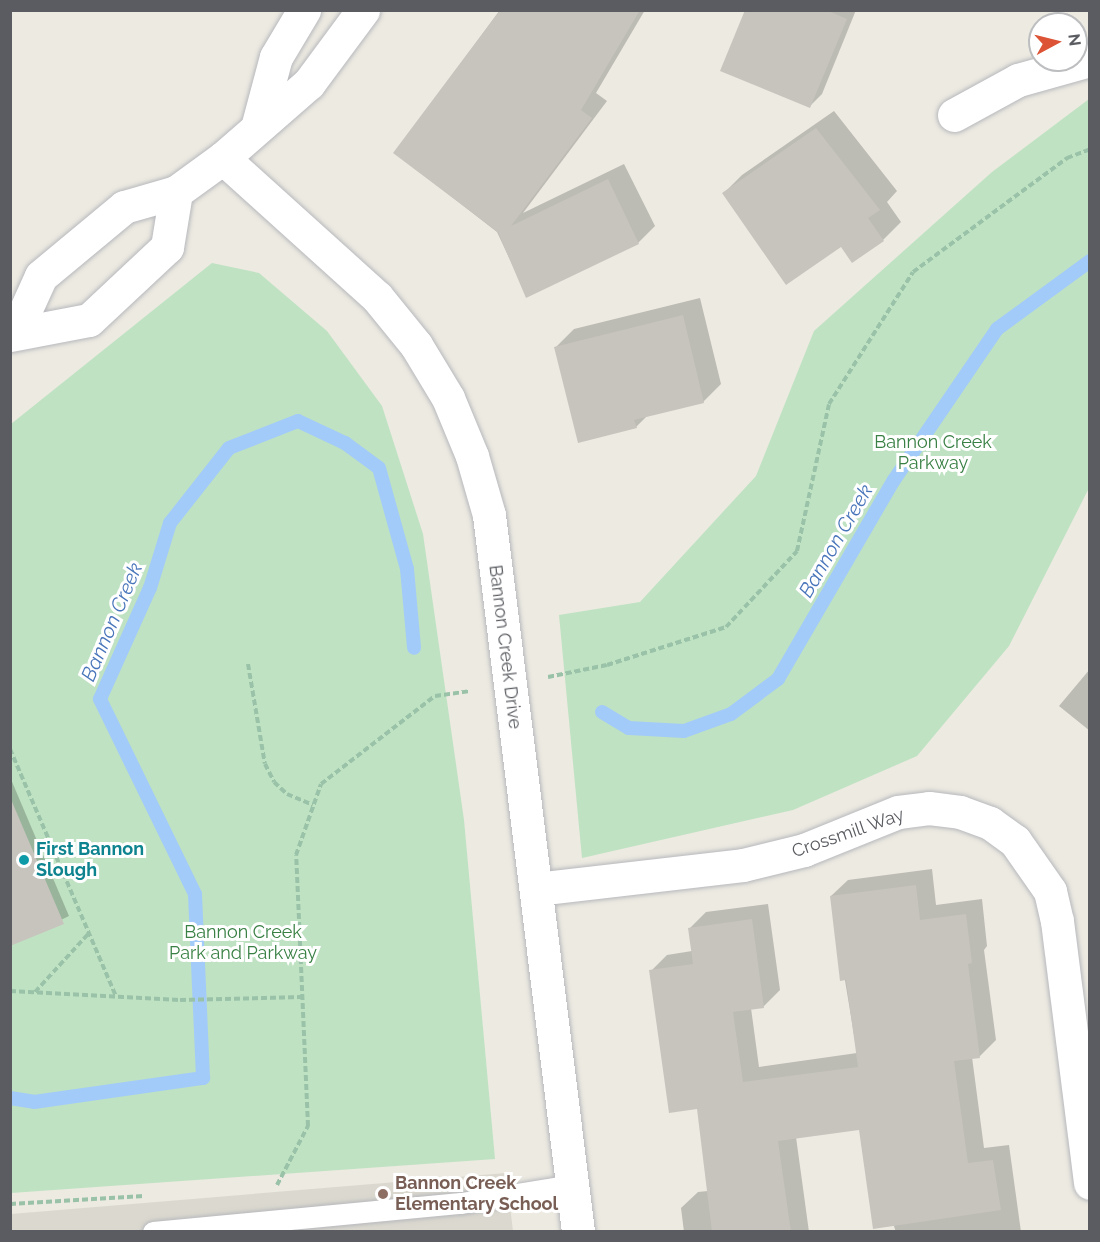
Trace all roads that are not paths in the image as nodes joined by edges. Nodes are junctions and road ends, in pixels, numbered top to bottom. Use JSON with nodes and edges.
{"nodes":[{"id":1,"x":304,"y":10,"type":"edge"},
{"id":2,"x":363,"y":10,"type":"edge"},
{"id":3,"x":1089,"y":60,"type":"edge"},
{"id":4,"x":954,"y":115,"type":"dead end"},
{"id":5,"x":258,"y":124,"type":"junction"},
{"id":6,"x":223,"y":158,"type":"junction"},
{"id":7,"x":176,"y":192,"type":"junction"},
{"id":8,"x":13,"y":333,"type":"edge"},
{"id":9,"x":536,"y":889,"type":"junction"},
{"id":10,"x":1089,"y":1184,"type":"edge"},
{"id":11,"x":572,"y":1185,"type":"junction"},
{"id":12,"x":153,"y":1232,"type":"edge"},
{"id":13,"x":578,"y":1232,"type":"edge"}],
"edges":[{"from":1,"to":5,"type":"street"},
{"from":2,"to":5,"type":"street"},
{"from":3,"to":4,"type":"street"},
{"from":5,"to":6,"type":"street"},
{"from":6,"to":7,"type":"street"},
{"from":6,"to":9,"type":"street","name":"Bannon Creek Drive"},
{"from":7,"to":8,"type":"street"},
{"from":7,"to":8,"type":"street"},
{"from":9,"to":10,"type":"street","name":"Crossmill Way"},
{"from":9,"to":11,"type":"street","name":"Bannon Creek Drive"},
{"from":11,"to":12,"type":"lane"},
{"from":11,"to":13,"type":"street","name":"Bannon Creek Drive"}]}
